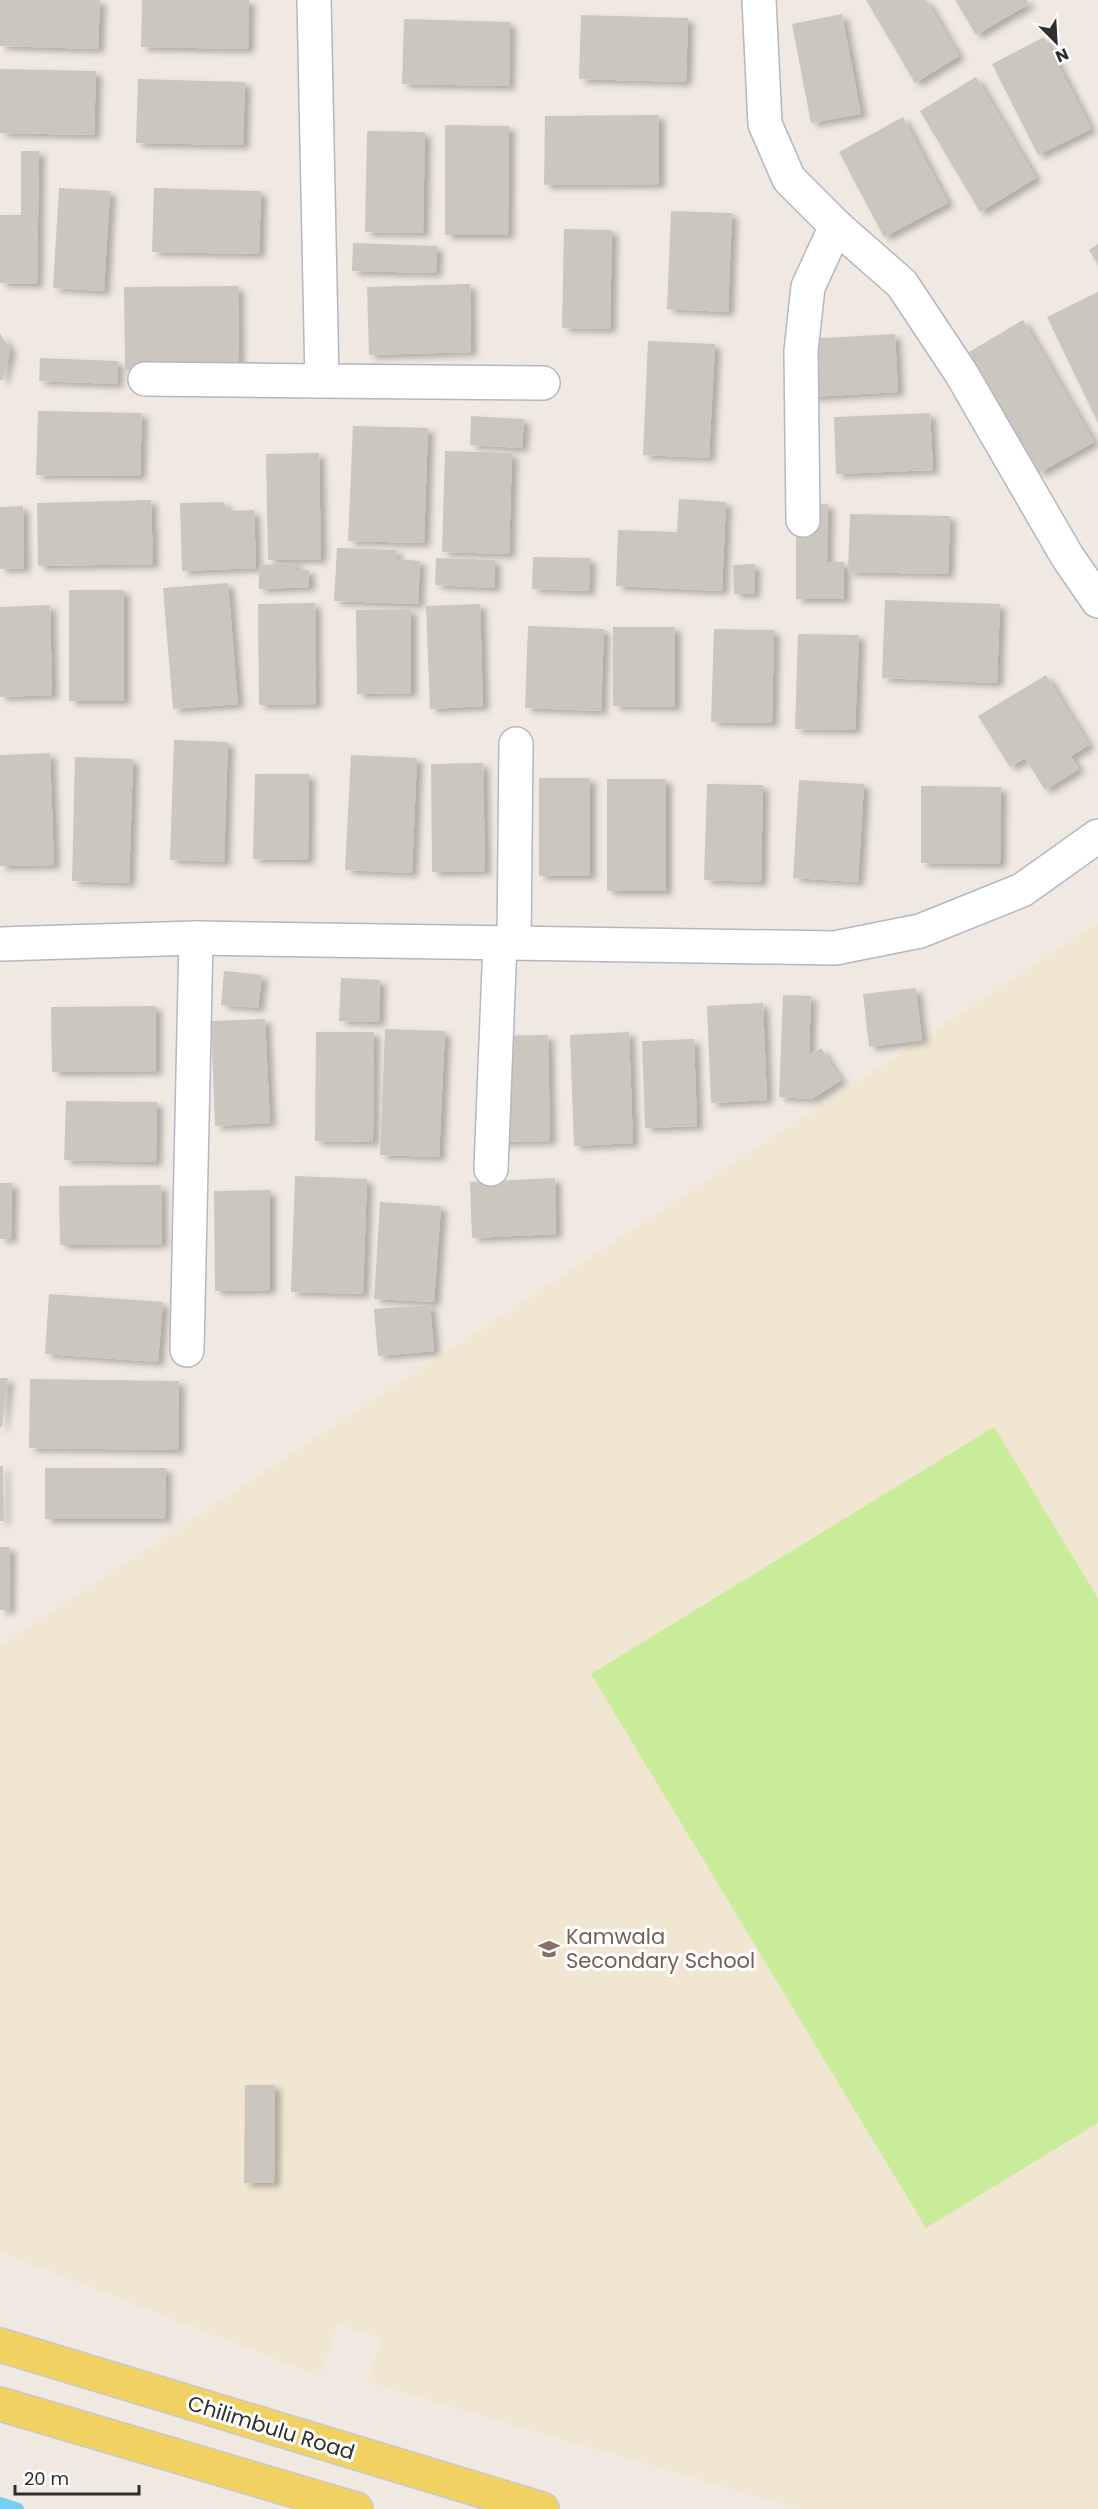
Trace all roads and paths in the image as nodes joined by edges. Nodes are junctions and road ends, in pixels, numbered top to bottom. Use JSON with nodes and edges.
{"nodes":[{"id":1,"x":314,"y":0,"type":"edge"},
{"id":2,"x":759,"y":0,"type":"edge"},
{"id":3,"x":836,"y":226,"type":"junction"},
{"id":4,"x":145,"y":380,"type":"dead end"},
{"id":5,"x":322,"y":381,"type":"junction"},
{"id":6,"x":543,"y":383,"type":"dead end"},
{"id":7,"x":803,"y":520,"type":"dead end"},
{"id":8,"x":1098,"y":602,"type":"edge"},
{"id":9,"x":516,"y":744,"type":"dead end"},
{"id":10,"x":1098,"y":836,"type":"edge"},
{"id":11,"x":196,"y":938,"type":"junction"},
{"id":12,"x":507,"y":943,"type":"junction"},
{"id":13,"x":0,"y":944,"type":"edge"},
{"id":14,"x":491,"y":1169,"type":"dead end"},
{"id":15,"x":187,"y":1350,"type":"dead end"},
{"id":16,"x":0,"y":2345,"type":"edge"},
{"id":17,"x":0,"y":2404,"type":"edge"},
{"id":18,"x":356,"y":2509,"type":"edge"},
{"id":19,"x":542,"y":2509,"type":"edge"}],
"edges":[{"from":1,"to":5,"type":"street"},
{"from":2,"to":3,"type":"street"},
{"from":3,"to":7,"type":"street"},
{"from":3,"to":8,"type":"street"},
{"from":4,"to":5,"type":"street"},
{"from":5,"to":6,"type":"street"},
{"from":9,"to":12,"type":"street"},
{"from":10,"to":12,"type":"street"},
{"from":11,"to":12,"type":"street"},
{"from":11,"to":13,"type":"street"},
{"from":11,"to":15,"type":"street"},
{"from":12,"to":14,"type":"street"},
{"from":16,"to":19,"type":"main road","name":"Chilimbulu Road"},
{"from":17,"to":18,"type":"main road"}]}
